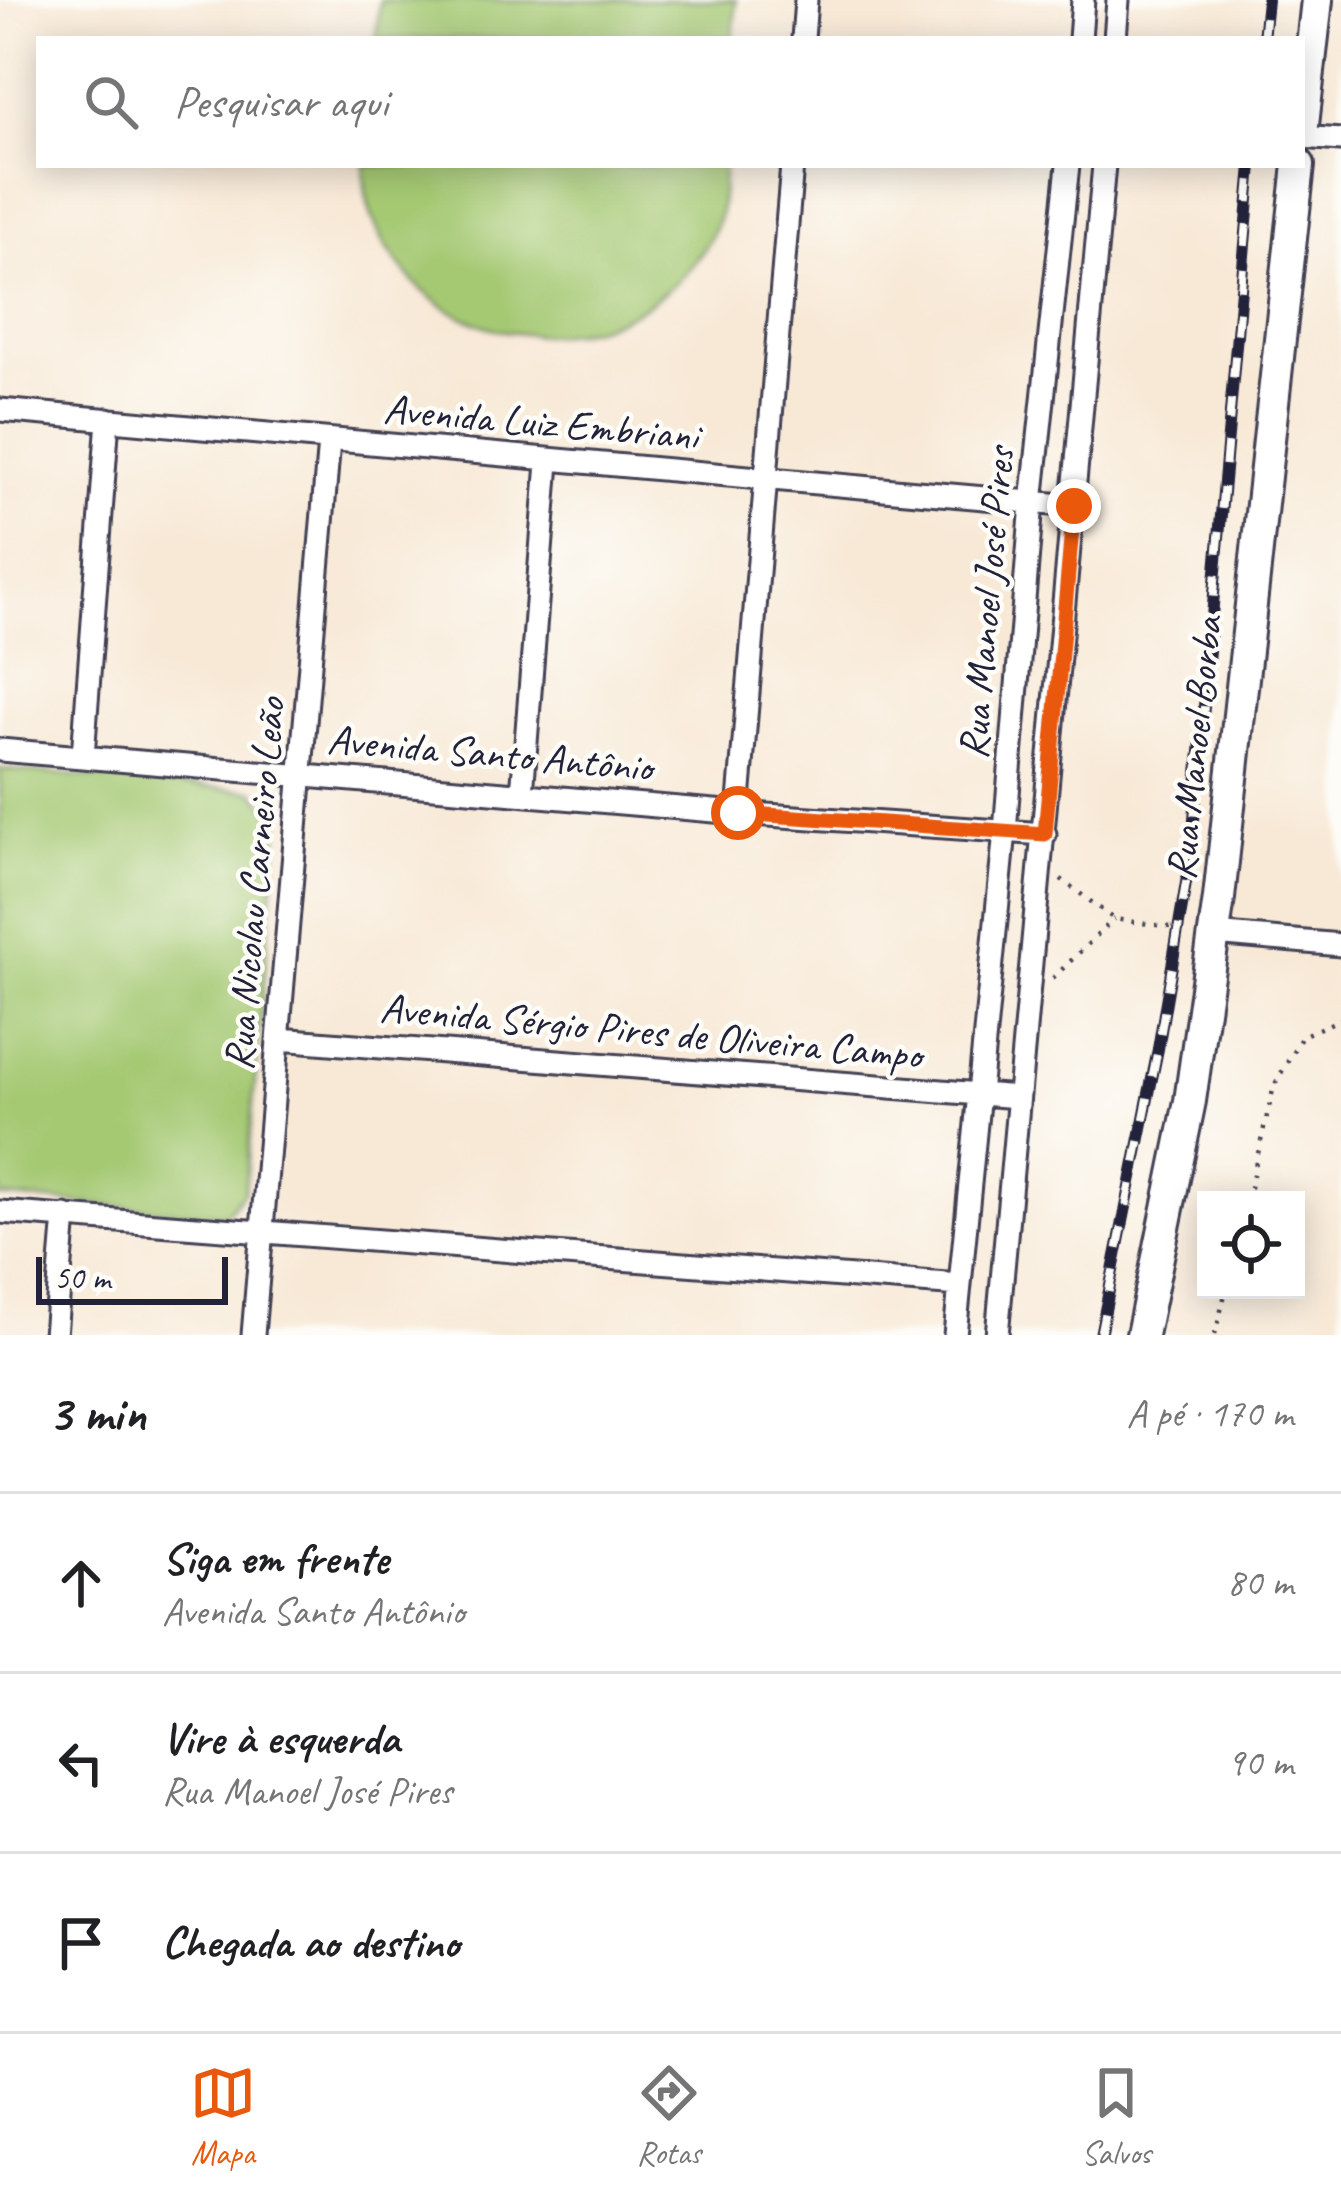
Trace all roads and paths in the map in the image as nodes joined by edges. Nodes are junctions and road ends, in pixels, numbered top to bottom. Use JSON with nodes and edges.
{"nodes":[{"id":1,"x":806,"y":0,"type":"edge"},
{"id":2,"x":1083,"y":0,"type":"edge"},
{"id":3,"x":1118,"y":0,"type":"edge"},
{"id":4,"x":1317,"y":0,"type":"edge"},
{"id":5,"x":803,"y":36,"type":"edge"},
{"id":6,"x":1080,"y":36,"type":"edge"},
{"id":7,"x":1114,"y":36,"type":"edge"},
{"id":8,"x":1305,"y":109,"type":"edge"},
{"id":9,"x":1305,"y":136,"type":"edge"},
{"id":10,"x":1341,"y":140,"type":"edge"},
{"id":11,"x":793,"y":168,"type":"edge"},
{"id":12,"x":1068,"y":168,"type":"edge"},
{"id":13,"x":1104,"y":168,"type":"edge"},
{"id":14,"x":1299,"y":168,"type":"edge"},
{"id":15,"x":0,"y":410,"type":"edge"},
{"id":16,"x":108,"y":419,"type":"junction"},
{"id":17,"x":329,"y":441,"type":"junction"},
{"id":18,"x":548,"y":461,"type":"junction"},
{"id":19,"x":765,"y":481,"type":"junction"},
{"id":20,"x":1032,"y":503,"type":"junction"},
{"id":21,"x":1074,"y":506,"type":"junction"},
{"id":22,"x":0,"y":750,"type":"edge"},
{"id":23,"x":83,"y":756,"type":"junction"},
{"id":24,"x":301,"y":775,"type":"junction"},
{"id":25,"x":522,"y":794,"type":"junction"},
{"id":26,"x":738,"y":813,"type":"junction"},
{"id":27,"x":1005,"y":831,"type":"junction"},
{"id":28,"x":1045,"y":834,"type":"junction"},
{"id":29,"x":1043,"y":859,"type":"junction"},
{"id":30,"x":1114,"y":919,"type":"junction"},
{"id":31,"x":1214,"y":934,"type":"junction"},
{"id":32,"x":1341,"y":945,"type":"edge"},
{"id":33,"x":1028,"y":997,"type":"junction"},
{"id":34,"x":1341,"y":1018,"type":"edge"},
{"id":35,"x":278,"y":1039,"type":"junction"},
{"id":36,"x":980,"y":1095,"type":"junction"},
{"id":37,"x":1018,"y":1096,"type":"junction"},
{"id":38,"x":1249,"y":1191,"type":"edge"},
{"id":39,"x":0,"y":1212,"type":"edge"},
{"id":40,"x":65,"y":1216,"type":"junction"},
{"id":41,"x":262,"y":1234,"type":"junction"},
{"id":42,"x":960,"y":1285,"type":"junction"},
{"id":43,"x":1224,"y":1299,"type":"edge"},
{"id":44,"x":55,"y":1335,"type":"edge"},
{"id":45,"x":253,"y":1335,"type":"edge"},
{"id":46,"x":955,"y":1335,"type":"edge"},
{"id":47,"x":997,"y":1335,"type":"edge"},
{"id":48,"x":1142,"y":1335,"type":"edge"},
{"id":49,"x":1215,"y":1335,"type":"edge"}],
"edges":[{"from":1,"to":5,"type":"street"},
{"from":2,"to":6,"type":"street"},
{"from":3,"to":7,"type":"street"},
{"from":4,"to":8,"type":"main road"},
{"from":9,"to":10,"type":"street"},
{"from":11,"to":19,"type":"street"},
{"from":12,"to":20,"type":"street","name":"Rua Manoel José Pires"},
{"from":13,"to":21,"type":"street","name":"Rua Manoel José Pires"},
{"from":14,"to":31,"type":"main road","name":"Rua Manoel Borba"},
{"from":15,"to":16,"type":"street","name":"Avenida Luiz Embriani"},
{"from":16,"to":17,"type":"street","name":"Avenida Luiz Embriani"},
{"from":16,"to":23,"type":"street"},
{"from":17,"to":18,"type":"street","name":"Avenida Luiz Embriani"},
{"from":17,"to":24,"type":"street","name":"Rua Nicolau Carneiro Leão"},
{"from":18,"to":19,"type":"street","name":"Avenida Luiz Embriani"},
{"from":18,"to":25,"type":"street"},
{"from":19,"to":20,"type":"street","name":"Avenida Luiz Embriani"},
{"from":19,"to":26,"type":"street"},
{"from":20,"to":21,"type":"street","name":"Avenida Luiz Embriani"},
{"from":20,"to":27,"type":"street","name":"Rua Manoel José Pires"},
{"from":21,"to":28,"type":"street","name":"Rua Manoel José Pires"},
{"from":22,"to":23,"type":"street","name":"Avenida Santo Antônio"},
{"from":23,"to":24,"type":"street","name":"Avenida Santo Antônio"},
{"from":24,"to":25,"type":"street","name":"Avenida Santo Antônio"},
{"from":24,"to":35,"type":"street","name":"Rua Nicolau Carneiro Leão"},
{"from":25,"to":26,"type":"street","name":"Avenida Santo Antônio"},
{"from":26,"to":27,"type":"street","name":"Avenida Santo Antônio"},
{"from":27,"to":28,"type":"street","name":"Avenida Santo Antônio"},
{"from":27,"to":36,"type":"street","name":"Rua Manoel José Pires"},
{"from":28,"to":29,"type":"street","name":"Rua Manoel José Pires"},
{"from":29,"to":30,"type":"path"},
{"from":29,"to":33,"type":"street","name":"Rua Manoel José Pires"},
{"from":30,"to":31,"type":"path"},
{"from":30,"to":33,"type":"path"},
{"from":31,"to":32,"type":"street"},
{"from":31,"to":48,"type":"main road","name":"Rua Manoel Borba"},
{"from":33,"to":37,"type":"street","name":"Rua Manoel José Pires"},
{"from":34,"to":38,"type":"path"},
{"from":35,"to":36,"type":"street","name":"Avenida Sérgio Pires de Oliveira Campo"},
{"from":35,"to":41,"type":"street","name":"Rua Nicolau Carneiro Leão"},
{"from":36,"to":37,"type":"street","name":"Avenida Sérgio Pires de Oliveira Campo"},
{"from":36,"to":42,"type":"street","name":"Rua Manoel José Pires"},
{"from":37,"to":47,"type":"street","name":"Rua Manoel José Pires"},
{"from":39,"to":40,"type":"street"},
{"from":40,"to":41,"type":"street"},
{"from":40,"to":44,"type":"street"},
{"from":41,"to":42,"type":"street"},
{"from":41,"to":45,"type":"street","name":"Rua Nicolau Carneiro Leão"},
{"from":42,"to":46,"type":"street","name":"Rua Manoel José Pires"},
{"from":43,"to":49,"type":"path"}]}
